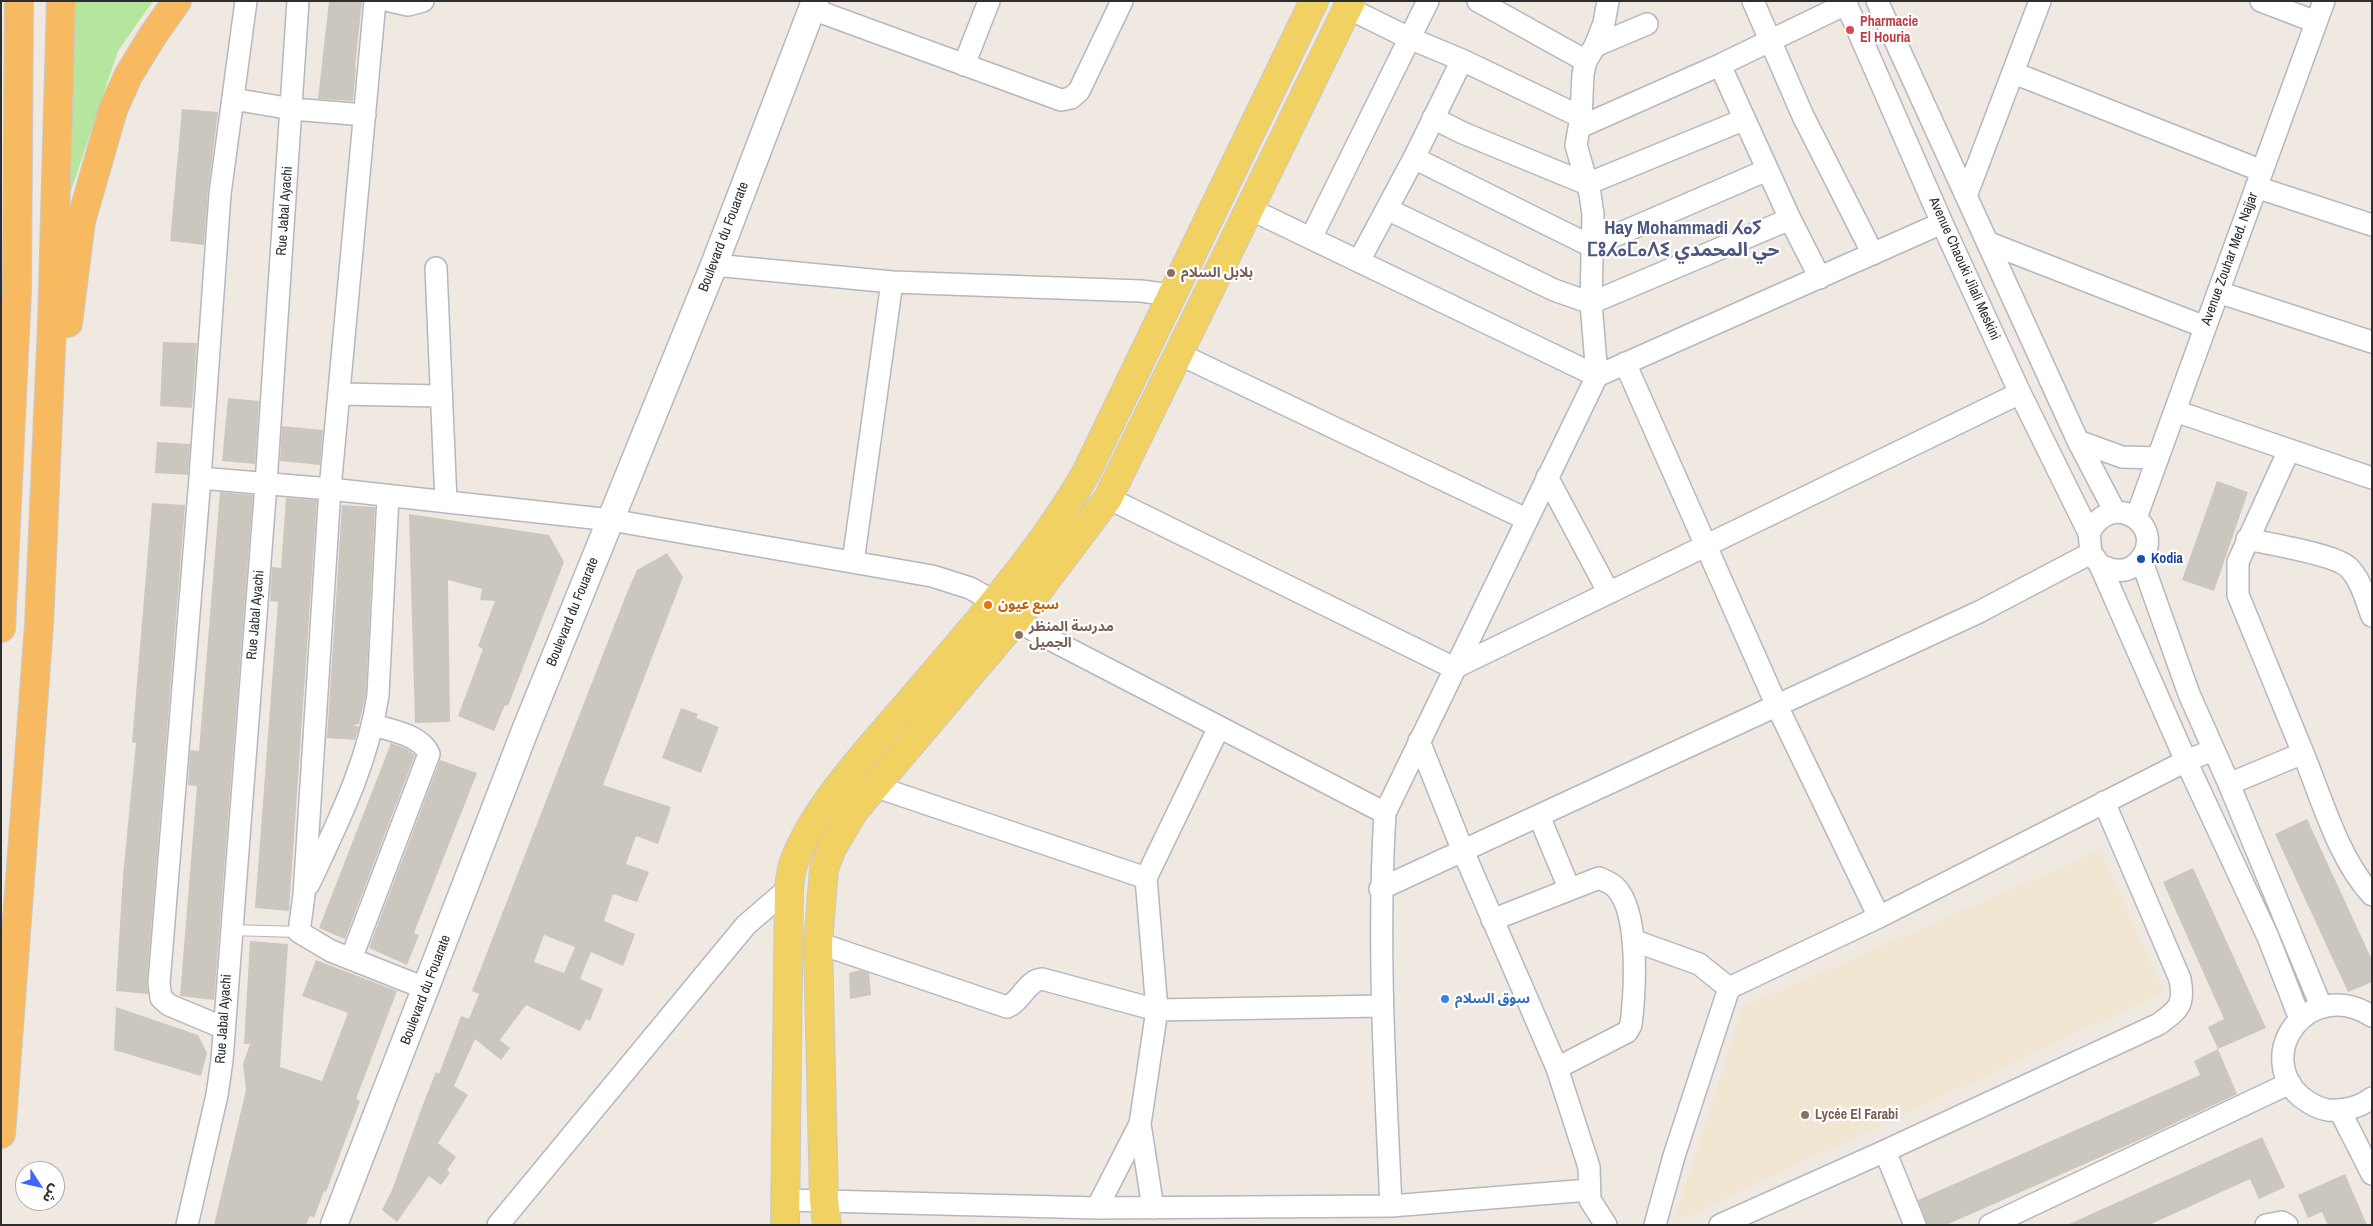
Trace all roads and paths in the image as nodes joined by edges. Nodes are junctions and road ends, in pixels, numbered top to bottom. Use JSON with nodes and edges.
{"nodes":[{"id":1,"x":19,"y":1,"type":"edge"},
{"id":2,"x":61,"y":1,"type":"edge"},
{"id":3,"x":177,"y":1,"type":"edge"},
{"id":4,"x":246,"y":1,"type":"edge"},
{"id":5,"x":298,"y":1,"type":"edge"},
{"id":6,"x":375,"y":1,"type":"edge"},
{"id":7,"x":390,"y":1,"type":"edge"},
{"id":8,"x":423,"y":1,"type":"edge"},
{"id":9,"x":989,"y":1,"type":"edge"},
{"id":10,"x":1122,"y":1,"type":"edge"},
{"id":11,"x":1314,"y":1,"type":"edge"},
{"id":12,"x":1428,"y":1,"type":"edge"},
{"id":13,"x":1478,"y":1,"type":"edge"},
{"id":14,"x":1608,"y":1,"type":"edge"},
{"id":15,"x":1754,"y":1,"type":"edge"},
{"id":16,"x":1877,"y":1,"type":"edge"},
{"id":17,"x":2040,"y":1,"type":"edge"},
{"id":18,"x":2261,"y":1,"type":"edge"},
{"id":19,"x":2324,"y":1,"type":"edge"},
{"id":20,"x":1846,"y":2,"type":"edge"},
{"id":21,"x":1349,"y":4,"type":"edge"},
{"id":22,"x":814,"y":5,"type":"edge"},
{"id":23,"x":2316,"y":22,"type":"junction"},
{"id":24,"x":1647,"y":24,"type":"dead end"},
{"id":25,"x":1409,"y":38,"type":"junction"},
{"id":26,"x":1769,"y":39,"type":"junction"},
{"id":27,"x":1591,"y":53,"type":"junction"},
{"id":28,"x":1462,"y":60,"type":"junction"},
{"id":29,"x":964,"y":65,"type":"junction"},
{"id":30,"x":1720,"y":65,"type":"junction"},
{"id":31,"x":2014,"y":73,"type":"junction"},
{"id":32,"x":233,"y":99,"type":"junction"},
{"id":33,"x":292,"y":108,"type":"junction"},
{"id":34,"x":364,"y":115,"type":"junction"},
{"id":35,"x":1433,"y":118,"type":"junction"},
{"id":36,"x":1743,"y":120,"type":"junction"},
{"id":37,"x":1580,"y":122,"type":"junction"},
{"id":38,"x":1414,"y":158,"type":"junction"},
{"id":39,"x":1767,"y":170,"type":"junction"},
{"id":40,"x":2259,"y":179,"type":"junction"},
{"id":41,"x":1586,"y":184,"type":"junction"},
{"id":42,"x":1966,"y":196,"type":"junction"},
{"id":43,"x":1250,"y":209,"type":"junction"},
{"id":44,"x":1387,"y":209,"type":"junction"},
{"id":45,"x":1790,"y":219,"type":"junction"},
{"id":46,"x":1942,"y":223,"type":"junction"},
{"id":47,"x":2372,"y":225,"type":"edge"},
{"id":48,"x":1311,"y":238,"type":"junction"},
{"id":49,"x":1988,"y":243,"type":"junction"},
{"id":50,"x":1590,"y":246,"type":"junction"},
{"id":51,"x":1873,"y":254,"type":"junction"},
{"id":52,"x":1358,"y":262,"type":"junction"},
{"id":53,"x":714,"y":265,"type":"junction"},
{"id":54,"x":436,"y":268,"type":"dead end"},
{"id":55,"x":1820,"y":278,"type":"junction"},
{"id":56,"x":892,"y":282,"type":"junction"},
{"id":57,"x":2218,"y":292,"type":"junction"},
{"id":58,"x":1170,"y":295,"type":"junction"},
{"id":59,"x":1590,"y":303,"type":"junction"},
{"id":60,"x":1,"y":323,"type":"edge"},
{"id":61,"x":2205,"y":327,"type":"junction"},
{"id":62,"x":2372,"y":342,"type":"edge"},
{"id":63,"x":1179,"y":354,"type":"junction"},
{"id":64,"x":1625,"y":363,"type":"junction"},
{"id":65,"x":1597,"y":376,"type":"junction"},
{"id":66,"x":2020,"y":392,"type":"junction"},
{"id":67,"x":340,"y":394,"type":"junction"},
{"id":68,"x":441,"y":396,"type":"junction"},
{"id":69,"x":2175,"y":411,"type":"junction"},
{"id":70,"x":2078,"y":441,"type":"junction"},
{"id":71,"x":2289,"y":450,"type":"junction"},
{"id":72,"x":9,"y":458,"type":"junction"},
{"id":73,"x":2158,"y":458,"type":"junction"},
{"id":74,"x":1547,"y":477,"type":"junction"},
{"id":75,"x":200,"y":478,"type":"junction"},
{"id":76,"x":2372,"y":478,"type":"edge"},
{"id":77,"x":266,"y":484,"type":"junction"},
{"id":78,"x":330,"y":489,"type":"junction"},
{"id":79,"x":388,"y":496,"type":"junction"},
{"id":80,"x":1108,"y":498,"type":"junction"},
{"id":81,"x":446,"y":502,"type":"junction"},
{"id":82,"x":2116,"y":512,"type":"junction"},
{"id":83,"x":1526,"y":518,"type":"junction"},
{"id":84,"x":2136,"y":518,"type":"junction"},
{"id":85,"x":611,"y":520,"type":"junction"},
{"id":86,"x":2247,"y":539,"type":"junction"},
{"id":87,"x":1705,"y":546,"type":"junction"},
{"id":88,"x":2093,"y":550,"type":"junction"},
{"id":89,"x":2141,"y":559,"type":"junction"},
{"id":90,"x":853,"y":562,"type":"junction"},
{"id":91,"x":1609,"y":593,"type":"junction"},
{"id":92,"x":995,"y":602,"type":"junction"},
{"id":93,"x":2372,"y":616,"type":"edge"},
{"id":94,"x":1016,"y":620,"type":"junction"},
{"id":95,"x":39,"y":625,"type":"junction"},
{"id":96,"x":1,"y":628,"type":"edge"},
{"id":97,"x":1454,"y":668,"type":"junction"},
{"id":98,"x":1777,"y":706,"type":"junction"},
{"id":99,"x":374,"y":725,"type":"junction"},
{"id":100,"x":1219,"y":727,"type":"junction"},
{"id":101,"x":1419,"y":741,"type":"junction"},
{"id":102,"x":2213,"y":750,"type":"junction"},
{"id":103,"x":2303,"y":753,"type":"junction"},
{"id":104,"x":2186,"y":760,"type":"junction"},
{"id":105,"x":2229,"y":784,"type":"junction"},
{"id":106,"x":874,"y":786,"type":"junction"},
{"id":107,"x":2104,"y":802,"type":"junction"},
{"id":108,"x":1385,"y":813,"type":"junction"},
{"id":109,"x":1539,"y":816,"type":"junction"},
{"id":110,"x":1463,"y":851,"type":"junction"},
{"id":111,"x":1146,"y":878,"type":"junction"},
{"id":112,"x":789,"y":888,"type":"junction"},
{"id":113,"x":1570,"y":888,"type":"junction"},
{"id":114,"x":1380,"y":890,"type":"junction"},
{"id":115,"x":304,"y":895,"type":"junction"},
{"id":116,"x":2372,"y":895,"type":"edge"},
{"id":117,"x":1879,"y":917,"type":"junction"},
{"id":118,"x":1492,"y":920,"type":"junction"},
{"id":119,"x":230,"y":930,"type":"junction"},
{"id":120,"x":299,"y":932,"type":"junction"},
{"id":121,"x":1635,"y":941,"type":"junction"},
{"id":122,"x":818,"y":943,"type":"junction"},
{"id":123,"x":351,"y":959,"type":"junction"},
{"id":124,"x":1729,"y":988,"type":"junction"},
{"id":125,"x":427,"y":989,"type":"junction"},
{"id":126,"x":1382,"y":1006,"type":"junction"},
{"id":127,"x":2321,"y":1006,"type":"junction"},
{"id":128,"x":1157,"y":1010,"type":"junction"},
{"id":129,"x":2372,"y":1016,"type":"edge"},
{"id":130,"x":2300,"y":1019,"type":"junction"},
{"id":131,"x":224,"y":1028,"type":"junction"},
{"id":132,"x":1557,"y":1068,"type":"junction"},
{"id":133,"x":2293,"y":1088,"type":"junction"},
{"id":134,"x":2371,"y":1100,"type":"edge"},
{"id":135,"x":2340,"y":1111,"type":"junction"},
{"id":136,"x":1140,"y":1124,"type":"junction"},
{"id":137,"x":1,"y":1134,"type":"edge"},
{"id":138,"x":1885,"y":1151,"type":"junction"},
{"id":139,"x":2372,"y":1174,"type":"edge"},
{"id":140,"x":1589,"y":1190,"type":"junction"},
{"id":141,"x":1391,"y":1206,"type":"junction"},
{"id":142,"x":1097,"y":1208,"type":"junction"},
{"id":143,"x":1152,"y":1208,"type":"junction"},
{"id":144,"x":786,"y":1212,"type":"edge"},
{"id":145,"x":825,"y":1213,"type":"edge"},
{"id":146,"x":187,"y":1225,"type":"edge"},
{"id":147,"x":334,"y":1225,"type":"edge"},
{"id":148,"x":498,"y":1225,"type":"edge"},
{"id":149,"x":1606,"y":1225,"type":"edge"},
{"id":150,"x":1655,"y":1225,"type":"edge"},
{"id":151,"x":1720,"y":1225,"type":"edge"},
{"id":152,"x":1915,"y":1225,"type":"edge"},
{"id":153,"x":1990,"y":1225,"type":"edge"},
{"id":154,"x":2020,"y":1225,"type":"edge"},
{"id":155,"x":2266,"y":1225,"type":"edge"},
{"id":156,"x":2287,"y":1225,"type":"edge"}],
"edges":[{"from":1,"to":72,"type":"highway"},
{"from":2,"to":95,"type":"highway"},
{"from":3,"to":95,"type":"highway"},
{"from":4,"to":32,"type":"street"},
{"from":5,"to":33,"type":"street","name":"Rue Jabal Ayachi"},
{"from":6,"to":34,"type":"street"},
{"from":7,"to":8,"type":"street"},
{"from":9,"to":29,"type":"street"},
{"from":10,"to":29,"type":"street"},
{"from":11,"to":58,"type":"main road"},
{"from":12,"to":25,"type":"street"},
{"from":13,"to":27,"type":"street"},
{"from":14,"to":27,"type":"street"},
{"from":15,"to":26,"type":"street"},
{"from":16,"to":42,"type":"street"},
{"from":17,"to":31,"type":"street"},
{"from":18,"to":23,"type":"street"},
{"from":19,"to":23,"type":"street","name":"Avenue Zouhar Med. Najjar"},
{"from":20,"to":26,"type":"street"},
{"from":20,"to":46,"type":"street","name":"Avenue Chaouki Jilali Meskini"},
{"from":21,"to":25,"type":"street"},
{"from":21,"to":43,"type":"main road"},
{"from":22,"to":29,"type":"street"},
{"from":22,"to":53,"type":"street","name":"Boulevard du Fouarate"},
{"from":23,"to":40,"type":"street","name":"Avenue Zouhar Med. Najjar"},
{"from":24,"to":27,"type":"street"},
{"from":25,"to":28,"type":"street"},
{"from":25,"to":48,"type":"street"},
{"from":26,"to":30,"type":"street"},
{"from":26,"to":51,"type":"street"},
{"from":27,"to":37,"type":"street"},
{"from":28,"to":35,"type":"street"},
{"from":28,"to":37,"type":"street"},
{"from":30,"to":36,"type":"street"},
{"from":30,"to":37,"type":"street"},
{"from":31,"to":40,"type":"street"},
{"from":31,"to":42,"type":"street"},
{"from":32,"to":33,"type":"street"},
{"from":32,"to":75,"type":"street"},
{"from":33,"to":34,"type":"street"},
{"from":33,"to":77,"type":"street","name":"Rue Jabal Ayachi"},
{"from":34,"to":67,"type":"street"},
{"from":35,"to":38,"type":"street"},
{"from":35,"to":41,"type":"street"},
{"from":36,"to":39,"type":"street"},
{"from":36,"to":41,"type":"street"},
{"from":37,"to":41,"type":"street"},
{"from":38,"to":44,"type":"street"},
{"from":38,"to":50,"type":"street"},
{"from":39,"to":45,"type":"street"},
{"from":39,"to":50,"type":"street"},
{"from":40,"to":47,"type":"street"},
{"from":40,"to":57,"type":"street","name":"Avenue Zouhar Med. Najjar"},
{"from":41,"to":50,"type":"street"},
{"from":42,"to":49,"type":"street"},
{"from":43,"to":48,"type":"street"},
{"from":43,"to":63,"type":"main road"},
{"from":44,"to":52,"type":"street"},
{"from":44,"to":59,"type":"street"},
{"from":45,"to":55,"type":"street"},
{"from":45,"to":59,"type":"street"},
{"from":46,"to":51,"type":"street"},
{"from":46,"to":66,"type":"street","name":"Avenue Chaouki Jilali Meskini"},
{"from":48,"to":52,"type":"street"},
{"from":49,"to":61,"type":"street"},
{"from":49,"to":70,"type":"street"},
{"from":50,"to":59,"type":"street"},
{"from":51,"to":55,"type":"street"},
{"from":52,"to":65,"type":"street"},
{"from":53,"to":56,"type":"street"},
{"from":53,"to":85,"type":"street","name":"Boulevard du Fouarate"},
{"from":54,"to":68,"type":"street"},
{"from":55,"to":64,"type":"street"},
{"from":56,"to":58,"type":"street"},
{"from":56,"to":90,"type":"street"},
{"from":57,"to":61,"type":"street","name":"Avenue Zouhar Med. Najjar"},
{"from":57,"to":62,"type":"street"},
{"from":58,"to":92,"type":"main road"},
{"from":59,"to":65,"type":"street"},
{"from":60,"to":72,"type":"highway"},
{"from":61,"to":69,"type":"street","name":"Avenue Zouhar Med. Najjar"},
{"from":63,"to":80,"type":"main road"},
{"from":63,"to":83,"type":"street"},
{"from":64,"to":65,"type":"street"},
{"from":64,"to":87,"type":"street"},
{"from":65,"to":74,"type":"street"},
{"from":66,"to":87,"type":"street"},
{"from":66,"to":88,"type":"street","name":"Avenue Chaouki Jilali Meskini"},
{"from":67,"to":68,"type":"street"},
{"from":67,"to":78,"type":"street"},
{"from":68,"to":81,"type":"street"},
{"from":69,"to":71,"type":"street"},
{"from":69,"to":73,"type":"street","name":"Avenue Zouhar Med. Najjar"},
{"from":70,"to":73,"type":"street"},
{"from":70,"to":82,"type":"street"},
{"from":71,"to":76,"type":"street"},
{"from":71,"to":86,"type":"street"},
{"from":72,"to":96,"type":"highway"},
{"from":73,"to":84,"type":"street","name":"Avenue Zouhar Med. Najjar"},
{"from":74,"to":83,"type":"street"},
{"from":74,"to":91,"type":"street"},
{"from":75,"to":77,"type":"street"},
{"from":75,"to":131,"type":"street"},
{"from":77,"to":78,"type":"street"},
{"from":77,"to":119,"type":"street","name":"Rue Jabal Ayachi"},
{"from":78,"to":79,"type":"street"},
{"from":78,"to":115,"type":"street"},
{"from":79,"to":81,"type":"street"},
{"from":79,"to":99,"type":"street"},
{"from":80,"to":94,"type":"main road"},
{"from":80,"to":97,"type":"street"},
{"from":81,"to":85,"type":"street"},
{"from":82,"to":84,"type":"street"},
{"from":82,"to":88,"type":"street"},
{"from":83,"to":97,"type":"street"},
{"from":84,"to":89,"type":"street"},
{"from":85,"to":90,"type":"street"},
{"from":85,"to":125,"type":"street","name":"Boulevard du Fouarate"},
{"from":86,"to":93,"type":"street"},
{"from":86,"to":103,"type":"street"},
{"from":87,"to":91,"type":"street"},
{"from":87,"to":98,"type":"street"},
{"from":88,"to":89,"type":"street"},
{"from":88,"to":98,"type":"street"},
{"from":88,"to":104,"type":"street","name":"Avenue Chaouki Jilali Meskini"},
{"from":89,"to":102,"type":"street"},
{"from":90,"to":92,"type":"street"},
{"from":91,"to":97,"type":"street"},
{"from":92,"to":94,"type":"street"},
{"from":92,"to":112,"type":"main road"},
{"from":94,"to":100,"type":"street"},
{"from":94,"to":106,"type":"main road"},
{"from":95,"to":137,"type":"highway"},
{"from":97,"to":101,"type":"street"},
{"from":98,"to":109,"type":"street"},
{"from":98,"to":117,"type":"street"},
{"from":99,"to":115,"type":"street"},
{"from":99,"to":123,"type":"street"},
{"from":100,"to":108,"type":"street"},
{"from":100,"to":111,"type":"street"},
{"from":101,"to":108,"type":"street"},
{"from":101,"to":110,"type":"street"},
{"from":102,"to":104,"type":"street"},
{"from":102,"to":105,"type":"street"},
{"from":103,"to":105,"type":"street"},
{"from":103,"to":116,"type":"street"},
{"from":104,"to":107,"type":"street"},
{"from":104,"to":130,"type":"street","name":"Avenue Chaouki Jilali Meskini"},
{"from":105,"to":127,"type":"street"},
{"from":106,"to":111,"type":"street"},
{"from":106,"to":122,"type":"main road"},
{"from":107,"to":117,"type":"street"},
{"from":107,"to":138,"type":"street"},
{"from":108,"to":114,"type":"street"},
{"from":109,"to":110,"type":"street"},
{"from":109,"to":113,"type":"street"},
{"from":110,"to":114,"type":"street"},
{"from":110,"to":118,"type":"street"},
{"from":111,"to":128,"type":"street"},
{"from":112,"to":144,"type":"main road"},
{"from":112,"to":148,"type":"street"},
{"from":113,"to":118,"type":"street"},
{"from":113,"to":121,"type":"street"},
{"from":114,"to":126,"type":"street"},
{"from":115,"to":120,"type":"street"},
{"from":117,"to":124,"type":"street"},
{"from":118,"to":132,"type":"street"},
{"from":119,"to":120,"type":"lane"},
{"from":119,"to":131,"type":"street","name":"Rue Jabal Ayachi"},
{"from":120,"to":123,"type":"street"},
{"from":121,"to":124,"type":"street"},
{"from":121,"to":132,"type":"street"},
{"from":122,"to":128,"type":"street"},
{"from":122,"to":145,"type":"main road"},
{"from":123,"to":125,"type":"street"},
{"from":124,"to":150,"type":"street"},
{"from":125,"to":147,"type":"street","name":"Boulevard du Fouarate"},
{"from":126,"to":128,"type":"street"},
{"from":126,"to":141,"type":"street"},
{"from":127,"to":129,"type":"street"},
{"from":127,"to":130,"type":"street"},
{"from":128,"to":136,"type":"street"},
{"from":130,"to":133,"type":"street"},
{"from":131,"to":146,"type":"street","name":"Rue Jabal Ayachi"},
{"from":132,"to":140,"type":"street"},
{"from":133,"to":135,"type":"street"},
{"from":133,"to":153,"type":"street"},
{"from":133,"to":154,"type":"street"},
{"from":134,"to":135,"type":"street"},
{"from":135,"to":139,"type":"street"},
{"from":136,"to":142,"type":"street"},
{"from":136,"to":143,"type":"street"},
{"from":138,"to":151,"type":"street"},
{"from":138,"to":152,"type":"street"},
{"from":140,"to":141,"type":"street"},
{"from":140,"to":149,"type":"street"},
{"from":141,"to":143,"type":"street"},
{"from":142,"to":143,"type":"street"},
{"from":142,"to":145,"type":"street"},
{"from":144,"to":145,"type":"street"},
{"from":155,"to":156,"type":"street"}]}
